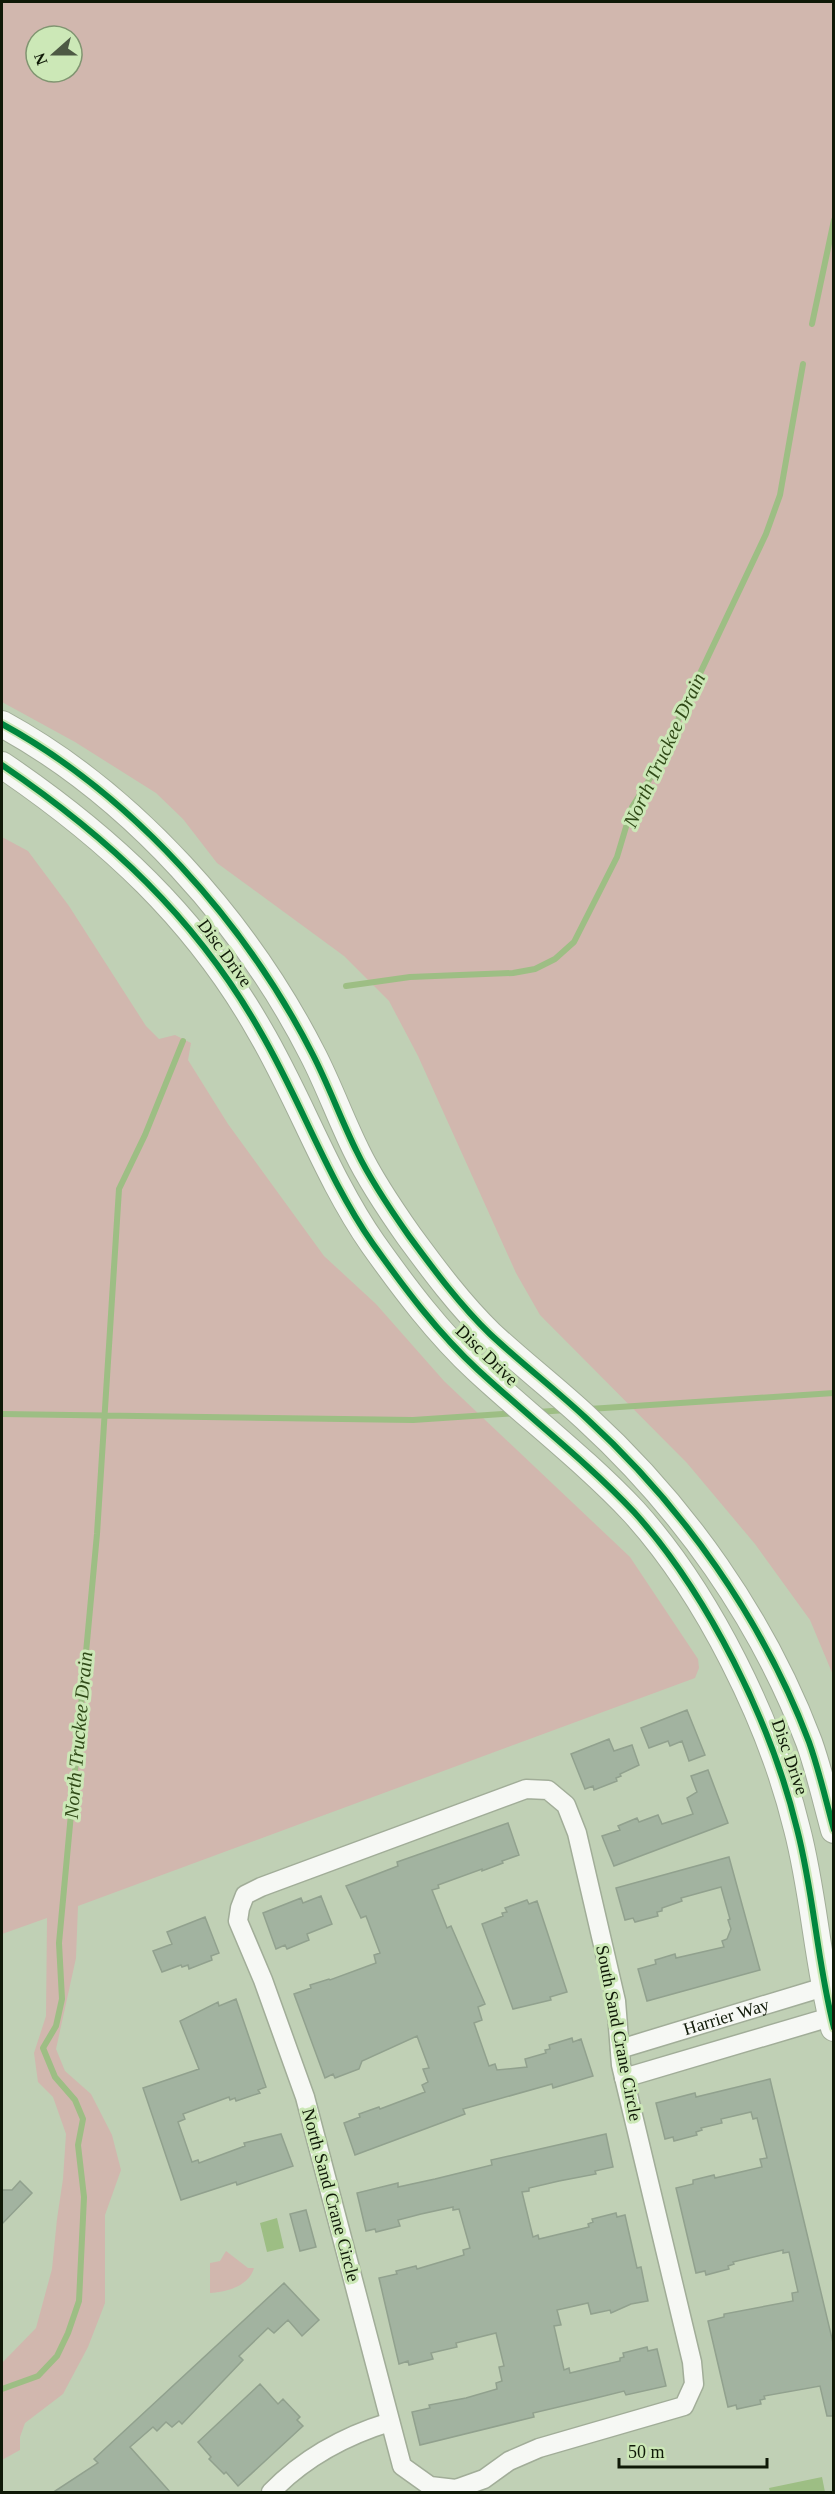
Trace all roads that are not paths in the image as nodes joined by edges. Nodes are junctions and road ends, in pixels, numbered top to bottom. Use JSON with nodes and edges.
{"nodes":[{"id":1,"x":2,"y":724,"type":"edge"},
{"id":2,"x":2,"y":765,"type":"edge"},
{"id":3,"x":834,"y":1830,"type":"edge"},
{"id":4,"x":372,"y":1845,"type":"joint"},
{"id":5,"x":829,"y":1985,"type":"edge"},
{"id":6,"x":833,"y":2020,"type":"edge"},
{"id":7,"x":620,"y":2049,"type":"junction"},
{"id":8,"x":624,"y":2078,"type":"junction"},
{"id":9,"x":390,"y":2422,"type":"junction"},
{"id":10,"x":557,"y":2442,"type":"joint"},
{"id":11,"x":271,"y":2493,"type":"edge"}],
"edges":[{"from":1,"to":3,"type":"main road","name":"Disc Drive"},
{"from":2,"to":5,"type":"main road","name":"Disc Drive"},
{"from":4,"to":7,"type":"street","name":"South Sand Crane Circle"},
{"from":4,"to":9,"type":"street","name":"North Sand Crane Circle"},
{"from":5,"to":6,"type":"main road","name":"Disc Drive"},
{"from":5,"to":7,"type":"street","name":"Harrier Way"},
{"from":6,"to":8,"type":"street","name":"Harrier Way"},
{"from":7,"to":8,"type":"street","name":"South Sand Crane Circle"},
{"from":8,"to":10,"type":"street","name":"South Sand Crane Circle"},
{"from":9,"to":10,"type":"street","name":"North Sand Crane Circle"},
{"from":9,"to":11,"type":"street"}]}
